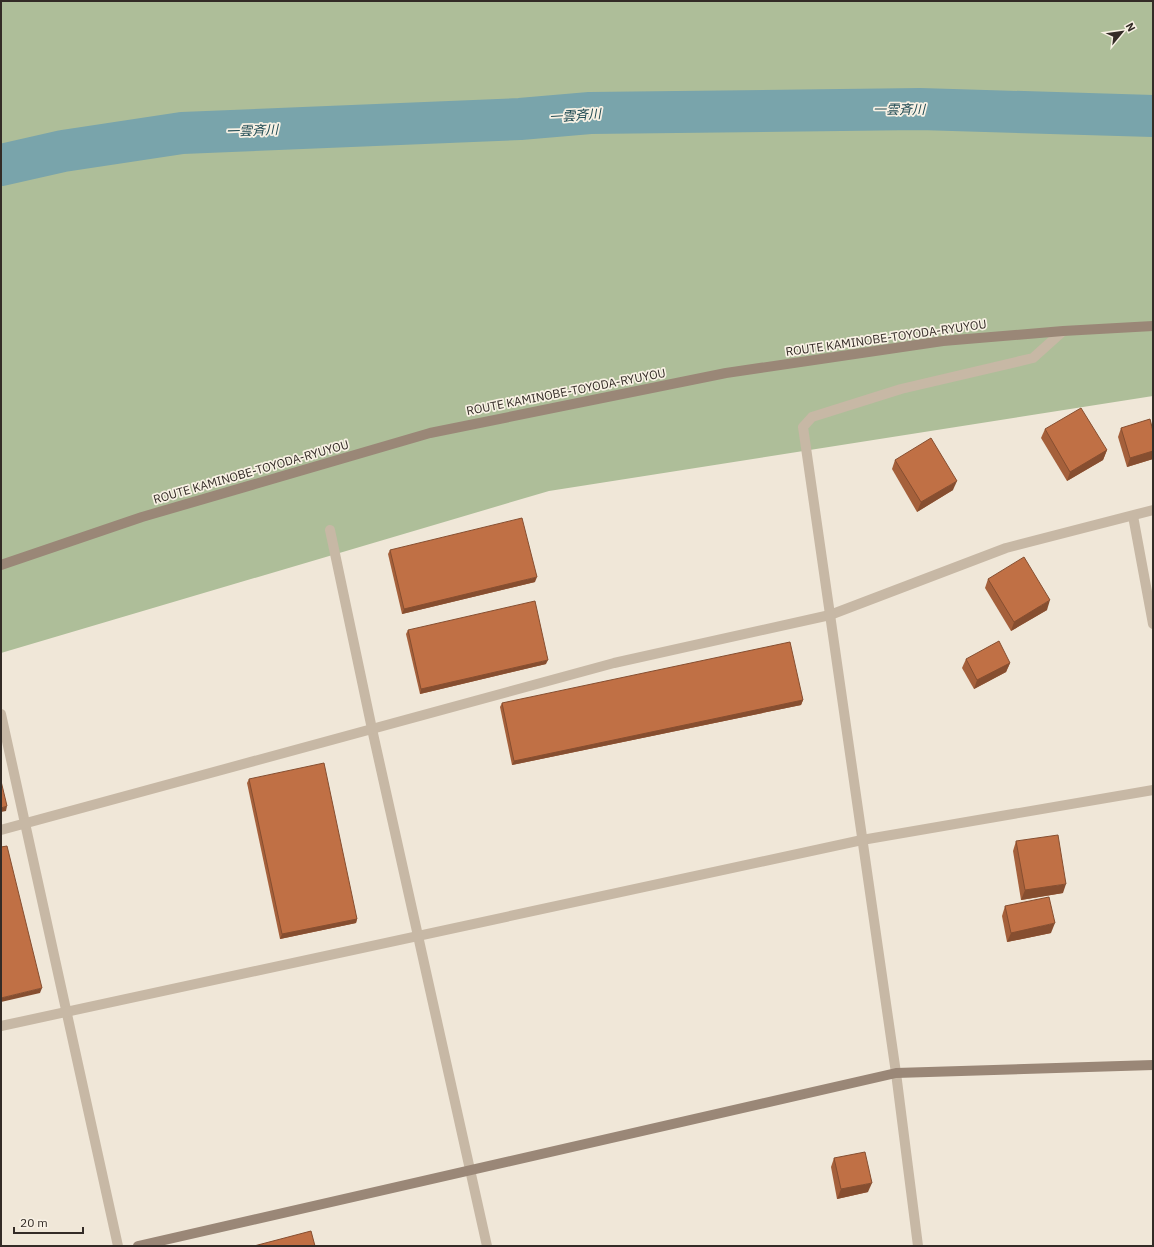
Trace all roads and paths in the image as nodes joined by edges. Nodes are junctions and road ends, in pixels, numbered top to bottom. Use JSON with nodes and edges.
{"nodes":[{"id":1,"x":1153,"y":326,"type":"edge"},
{"id":2,"x":1063,"y":331,"type":"junction"},
{"id":3,"x":1153,"y":510,"type":"edge"},
{"id":4,"x":1133,"y":516,"type":"junction"},
{"id":5,"x":330,"y":530,"type":"dead end"},
{"id":6,"x":1,"y":565,"type":"edge"},
{"id":7,"x":830,"y":615,"type":"junction"},
{"id":8,"x":1153,"y":624,"type":"edge"},
{"id":9,"x":1,"y":714,"type":"edge"},
{"id":10,"x":372,"y":729,"type":"junction"},
{"id":11,"x":1153,"y":790,"type":"edge"},
{"id":12,"x":26,"y":823,"type":"junction"},
{"id":13,"x":1,"y":830,"type":"edge"},
{"id":14,"x":862,"y":840,"type":"junction"},
{"id":15,"x":418,"y":936,"type":"junction"},
{"id":16,"x":67,"y":1011,"type":"junction"},
{"id":17,"x":1,"y":1026,"type":"edge"},
{"id":18,"x":1153,"y":1065,"type":"edge"},
{"id":19,"x":896,"y":1073,"type":"junction"},
{"id":20,"x":471,"y":1170,"type":"junction"},
{"id":21,"x":118,"y":1246,"type":"edge"},
{"id":22,"x":138,"y":1246,"type":"edge"},
{"id":23,"x":488,"y":1246,"type":"edge"},
{"id":24,"x":918,"y":1246,"type":"edge"}],
"edges":[{"from":1,"to":2,"type":"main road","name":"ROUTE KAMINOBE-TOYODA-RYUYOU"},
{"from":2,"to":6,"type":"main road","name":"ROUTE KAMINOBE-TOYODA-RYUYOU"},
{"from":2,"to":7,"type":"street"},
{"from":3,"to":4,"type":"street"},
{"from":4,"to":7,"type":"street"},
{"from":4,"to":8,"type":"street"},
{"from":5,"to":10,"type":"street"},
{"from":7,"to":10,"type":"street"},
{"from":7,"to":14,"type":"street"},
{"from":9,"to":12,"type":"street"},
{"from":10,"to":12,"type":"street"},
{"from":10,"to":15,"type":"street"},
{"from":11,"to":14,"type":"street"},
{"from":12,"to":13,"type":"street"},
{"from":12,"to":16,"type":"street"},
{"from":14,"to":15,"type":"street"},
{"from":14,"to":19,"type":"street"},
{"from":15,"to":16,"type":"street"},
{"from":15,"to":20,"type":"street"},
{"from":16,"to":17,"type":"street"},
{"from":16,"to":21,"type":"street"},
{"from":18,"to":19,"type":"main road"},
{"from":19,"to":20,"type":"main road"},
{"from":19,"to":24,"type":"street"},
{"from":20,"to":22,"type":"main road"},
{"from":20,"to":23,"type":"street"}]}
